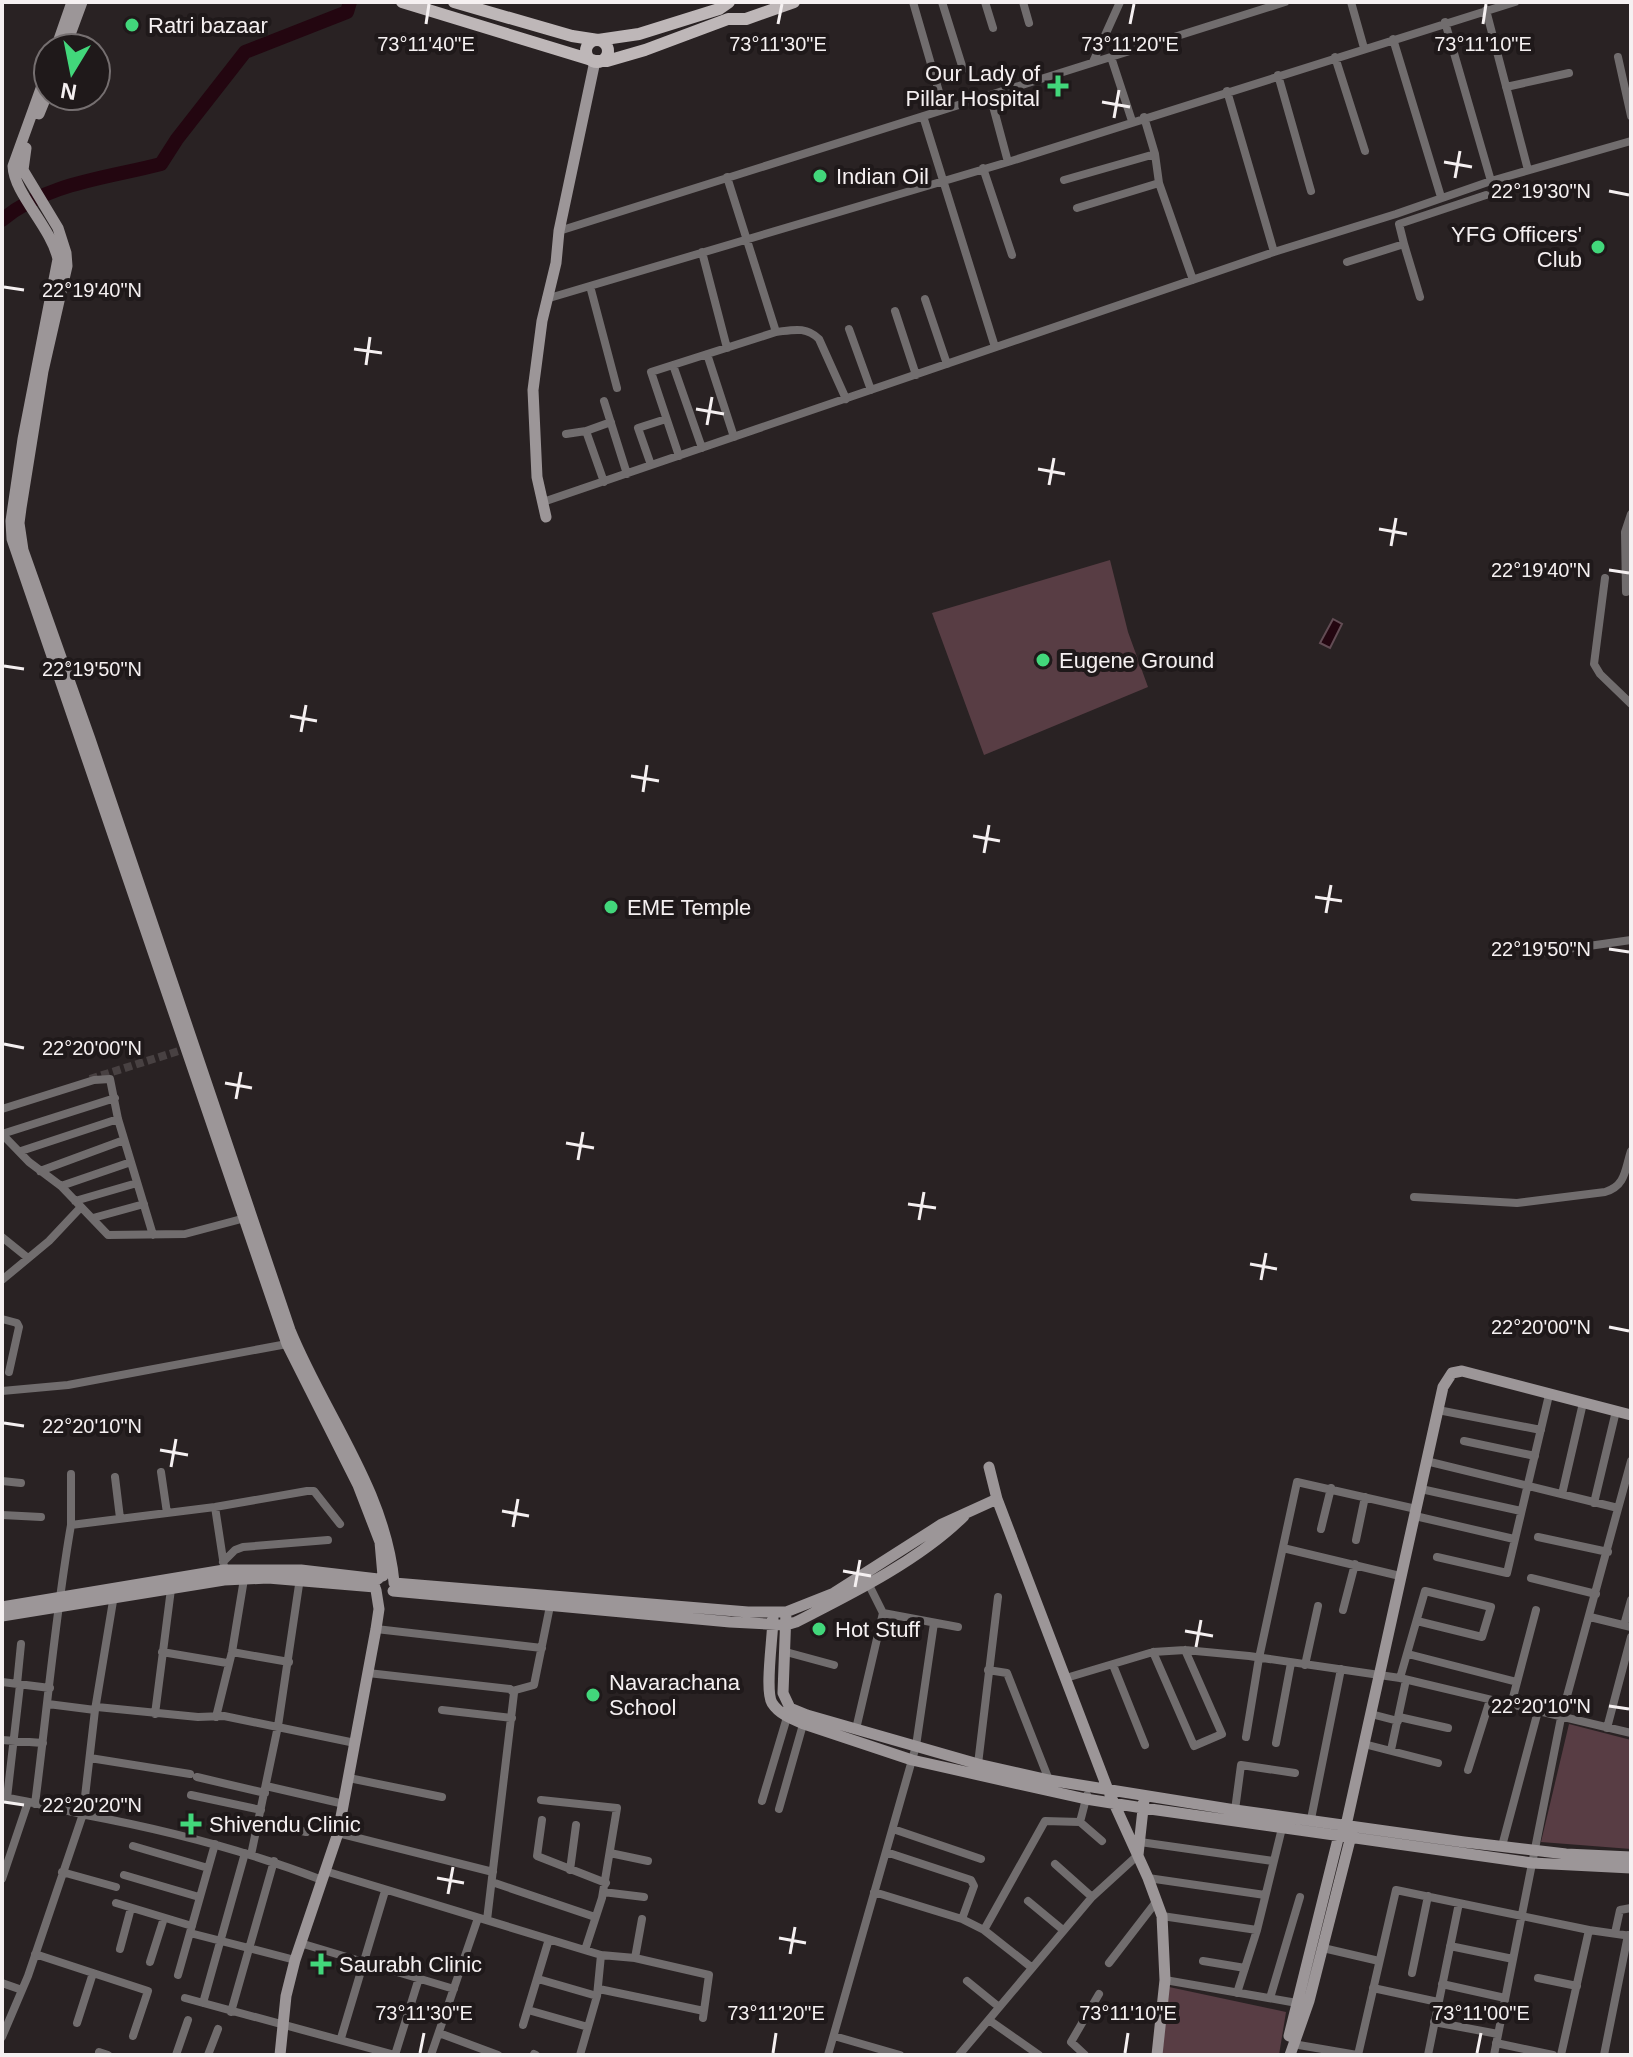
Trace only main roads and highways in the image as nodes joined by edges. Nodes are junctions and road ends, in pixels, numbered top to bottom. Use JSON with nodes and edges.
{"nodes":[{"id":1,"x":403,"y":2,"type":"edge"},
{"id":2,"x":454,"y":2,"type":"edge"},
{"id":3,"x":769,"y":2,"type":"edge"},
{"id":4,"x":794,"y":2,"type":"edge"},
{"id":5,"x":745,"y":6,"type":"edge"},
{"id":6,"x":726,"y":10,"type":"edge"},
{"id":7,"x":598,"y":40,"type":"junction"},
{"id":8,"x":595,"y":61,"type":"junction"}],
"edges":[{"from":1,"to":8,"type":"main road"},
{"from":2,"to":7,"type":"main road"},
{"from":3,"to":5,"type":"main road"},
{"from":4,"to":6,"type":"main road"},
{"from":5,"to":6,"type":"main road"},
{"from":6,"to":7,"type":"main road"},
{"from":6,"to":8,"type":"main road"},
{"from":7,"to":8,"type":"main road"}]}
